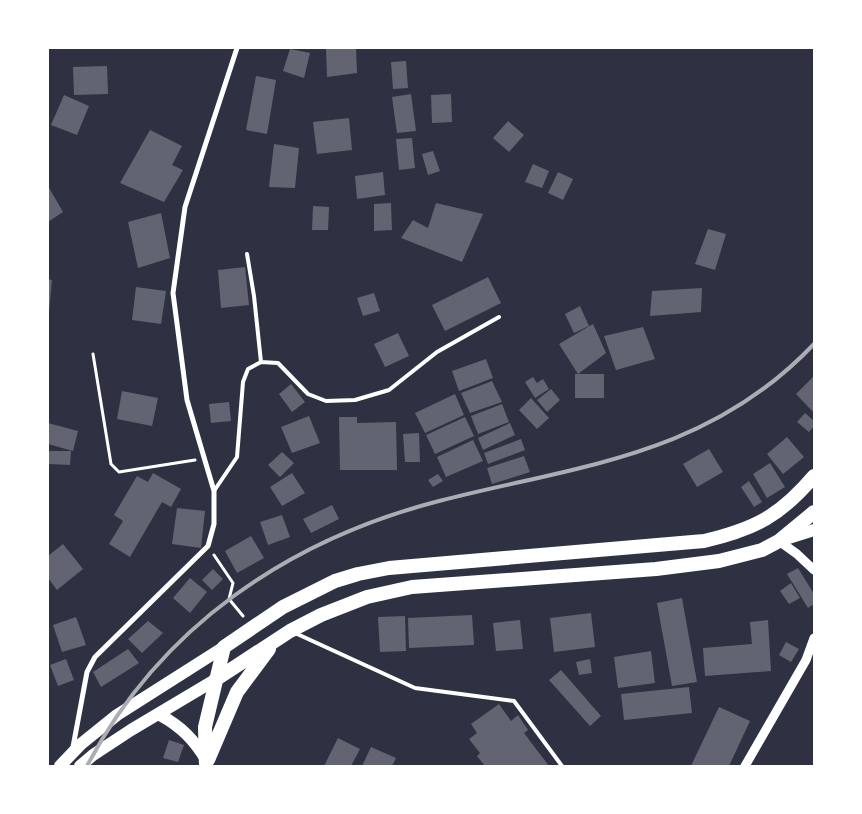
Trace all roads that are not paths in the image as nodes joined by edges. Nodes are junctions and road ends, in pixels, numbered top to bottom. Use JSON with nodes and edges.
{"nodes":[{"id":1,"x":237,"y":48,"type":"edge"},
{"id":2,"x":247,"y":254,"type":"dead end"},
{"id":3,"x":499,"y":317,"type":"dead end"},
{"id":4,"x":261,"y":362,"type":"junction"},
{"id":5,"x":814,"y":476,"type":"edge"},
{"id":6,"x":214,"y":491,"type":"junction"},
{"id":7,"x":814,"y":512,"type":"edge"},
{"id":8,"x":814,"y":530,"type":"edge"},
{"id":9,"x":779,"y":541,"type":"junction"},
{"id":10,"x":814,"y":570,"type":"edge"},
{"id":11,"x":290,"y":631,"type":"junction"},
{"id":12,"x":814,"y":638,"type":"edge"},
{"id":13,"x":276,"y":640,"type":"junction"},
{"id":14,"x":224,"y":647,"type":"junction"},
{"id":15,"x":215,"y":680,"type":"junction"},
{"id":16,"x":160,"y":715,"type":"junction"},
{"id":17,"x":72,"y":752,"type":"junction"},
{"id":18,"x":207,"y":764,"type":"edge"},
{"id":19,"x":60,"y":766,"type":"edge"},
{"id":20,"x":80,"y":766,"type":"edge"},
{"id":21,"x":562,"y":766,"type":"edge"},
{"id":22,"x":746,"y":766,"type":"edge"}],
"edges":[{"from":1,"to":6,"type":"street"},
{"from":2,"to":4,"type":"lane"},
{"from":3,"to":4,"type":"lane"},
{"from":4,"to":6,"type":"lane"},
{"from":5,"to":14,"type":"highway"},
{"from":6,"to":17,"type":"street"},
{"from":7,"to":9,"type":"highway"},
{"from":8,"to":9,"type":"main road"},
{"from":9,"to":10,"type":"street"},
{"from":9,"to":11,"type":"highway"},
{"from":11,"to":13,"type":"highway"},
{"from":11,"to":21,"type":"lane"},
{"from":12,"to":22,"type":"street"},
{"from":13,"to":15,"type":"highway"},
{"from":13,"to":18,"type":"highway"},
{"from":14,"to":15,"type":"highway"},
{"from":14,"to":17,"type":"main road"},
{"from":15,"to":16,"type":"main road"},
{"from":15,"to":18,"type":"highway"},
{"from":16,"to":18,"type":"main road"},
{"from":16,"to":20,"type":"main road"},
{"from":17,"to":19,"type":"main road"}]}
